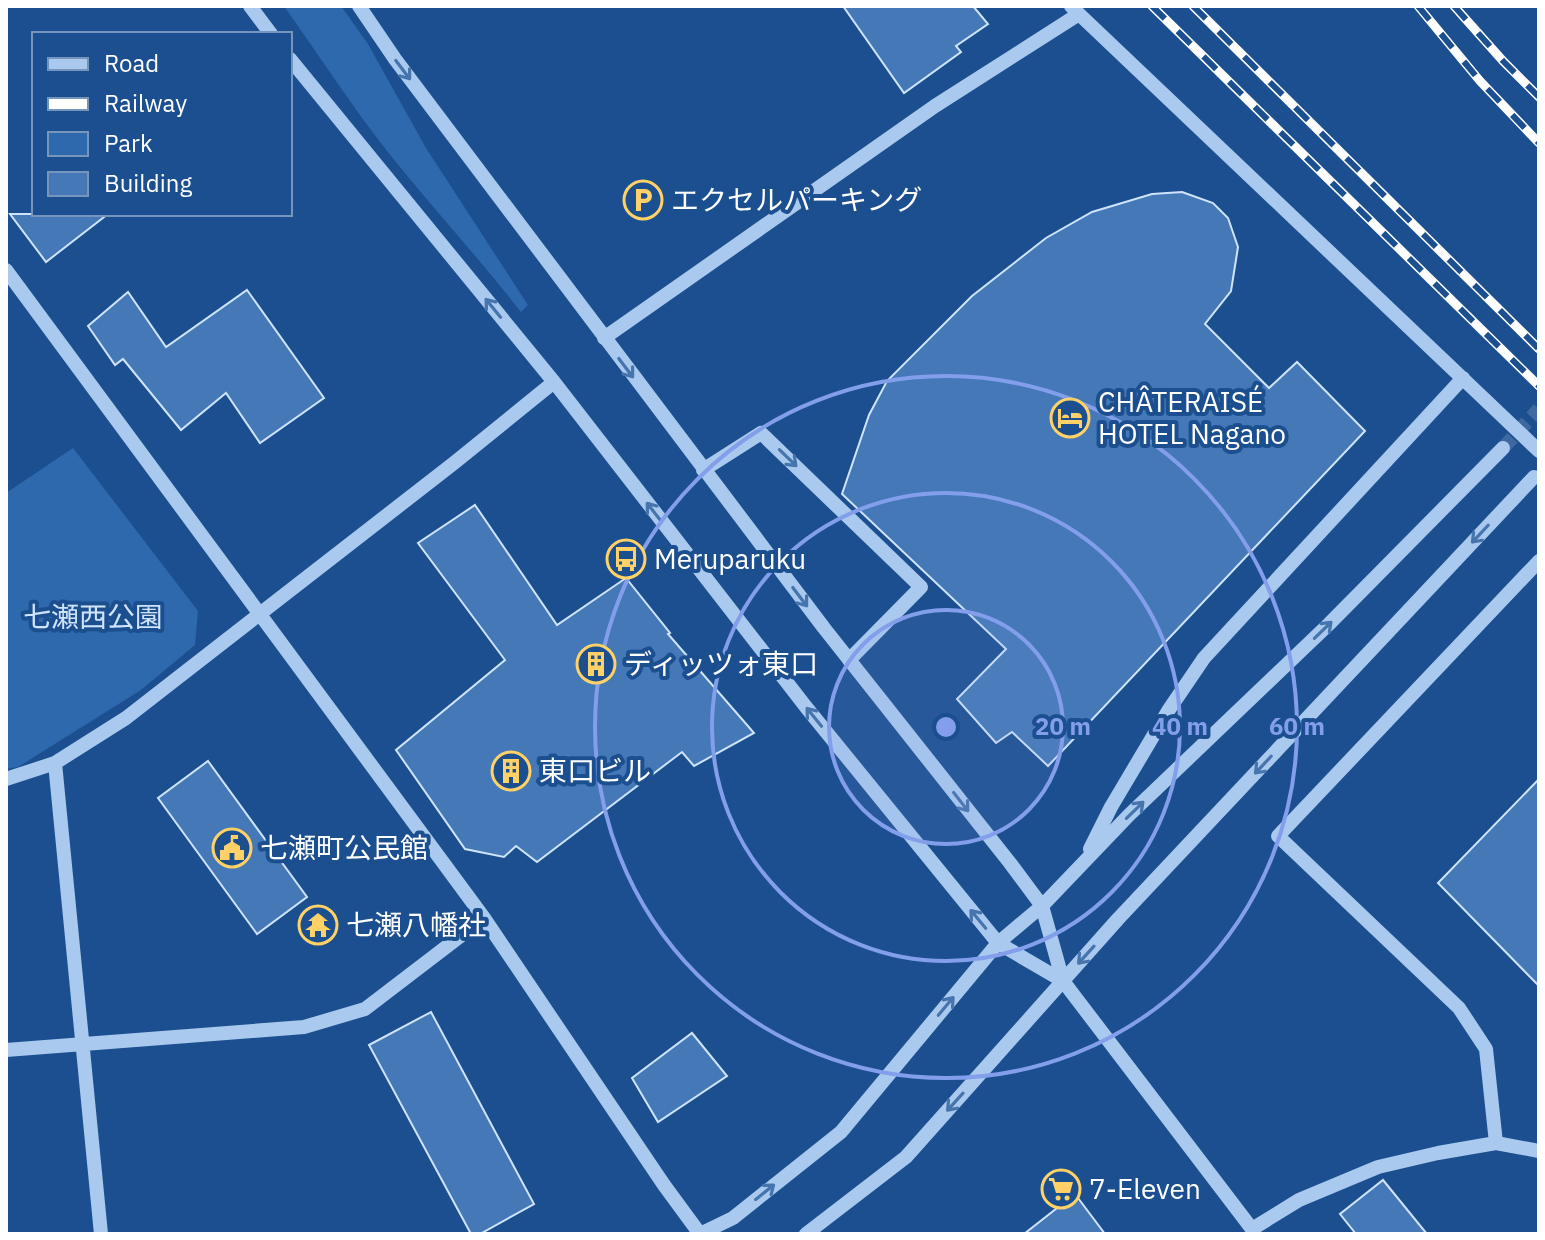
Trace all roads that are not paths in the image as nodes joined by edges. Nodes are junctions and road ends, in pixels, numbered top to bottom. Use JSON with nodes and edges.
{"nodes":[{"id":1,"x":250,"y":6,"type":"edge"},
{"id":2,"x":359,"y":6,"type":"edge"},
{"id":3,"x":1075,"y":10,"type":"edge"},
{"id":4,"x":270,"y":32,"type":"edge"},
{"id":5,"x":292,"y":61,"type":"edge"},
{"id":6,"x":6,"y":270,"type":"edge"},
{"id":7,"x":604,"y":338,"type":"junction"},
{"id":8,"x":1463,"y":378,"type":"junction"},
{"id":9,"x":554,"y":382,"type":"junction"},
{"id":10,"x":1503,"y":448,"type":"tunnel mouth"},
{"id":11,"x":1539,"y":451,"type":"edge"},
{"id":12,"x":703,"y":470,"type":"junction"},
{"id":13,"x":1534,"y":477,"type":"dead end"},
{"id":14,"x":1539,"y":561,"type":"edge"},
{"id":15,"x":260,"y":612,"type":"junction"},
{"id":16,"x":849,"y":660,"type":"junction"},
{"id":17,"x":55,"y":763,"type":"junction"},
{"id":18,"x":6,"y":779,"type":"edge"},
{"id":19,"x":1083,"y":863,"type":"junction"},
{"id":20,"x":1042,"y":906,"type":"junction"},
{"id":21,"x":484,"y":918,"type":"junction"},
{"id":22,"x":998,"y":943,"type":"junction"},
{"id":23,"x":1063,"y":981,"type":"junction"},
{"id":24,"x":83,"y":1044,"type":"junction"},
{"id":25,"x":6,"y":1050,"type":"edge"},
{"id":26,"x":1496,"y":1143,"type":"junction"},
{"id":27,"x":1539,"y":1151,"type":"edge"},
{"id":28,"x":1251,"y":1232,"type":"edge"},
{"id":29,"x":101,"y":1234,"type":"edge"},
{"id":30,"x":700,"y":1234,"type":"edge"},
{"id":31,"x":806,"y":1234,"type":"edge"}],
"edges":[{"from":1,"to":4,"type":"street"},
{"from":2,"to":7,"type":"street","one_way":true},
{"from":3,"to":7,"type":"street"},
{"from":3,"to":8,"type":"street"},
{"from":9,"to":5,"type":"street","one_way":true},
{"from":6,"to":15,"type":"street"},
{"from":7,"to":12,"type":"street","one_way":true},
{"from":8,"to":11,"type":"street"},
{"from":8,"to":19,"type":"street"},
{"from":9,"to":15,"type":"street"},
{"from":22,"to":9,"type":"street","one_way":true},
{"from":19,"to":10,"type":"street","one_way":true},
{"from":12,"to":16,"type":"street","one_way":true},
{"from":12,"to":16,"type":"street","one_way":true},
{"from":13,"to":23,"type":"street","one_way":true},
{"from":14,"to":26,"type":"street"},
{"from":15,"to":17,"type":"street"},
{"from":15,"to":21,"type":"street"},
{"from":16,"to":20,"type":"street","one_way":true},
{"from":17,"to":18,"type":"street"},
{"from":17,"to":24,"type":"street"},
{"from":19,"to":20,"type":"street"},
{"from":20,"to":22,"type":"street"},
{"from":20,"to":23,"type":"street"},
{"from":21,"to":24,"type":"street"},
{"from":21,"to":30,"type":"street"},
{"from":22,"to":23,"type":"street"},
{"from":30,"to":22,"type":"street","one_way":true},
{"from":23,"to":28,"type":"street"},
{"from":23,"to":31,"type":"street","one_way":true},
{"from":24,"to":25,"type":"street"},
{"from":24,"to":29,"type":"street"},
{"from":26,"to":27,"type":"street"},
{"from":26,"to":28,"type":"street"}]}
